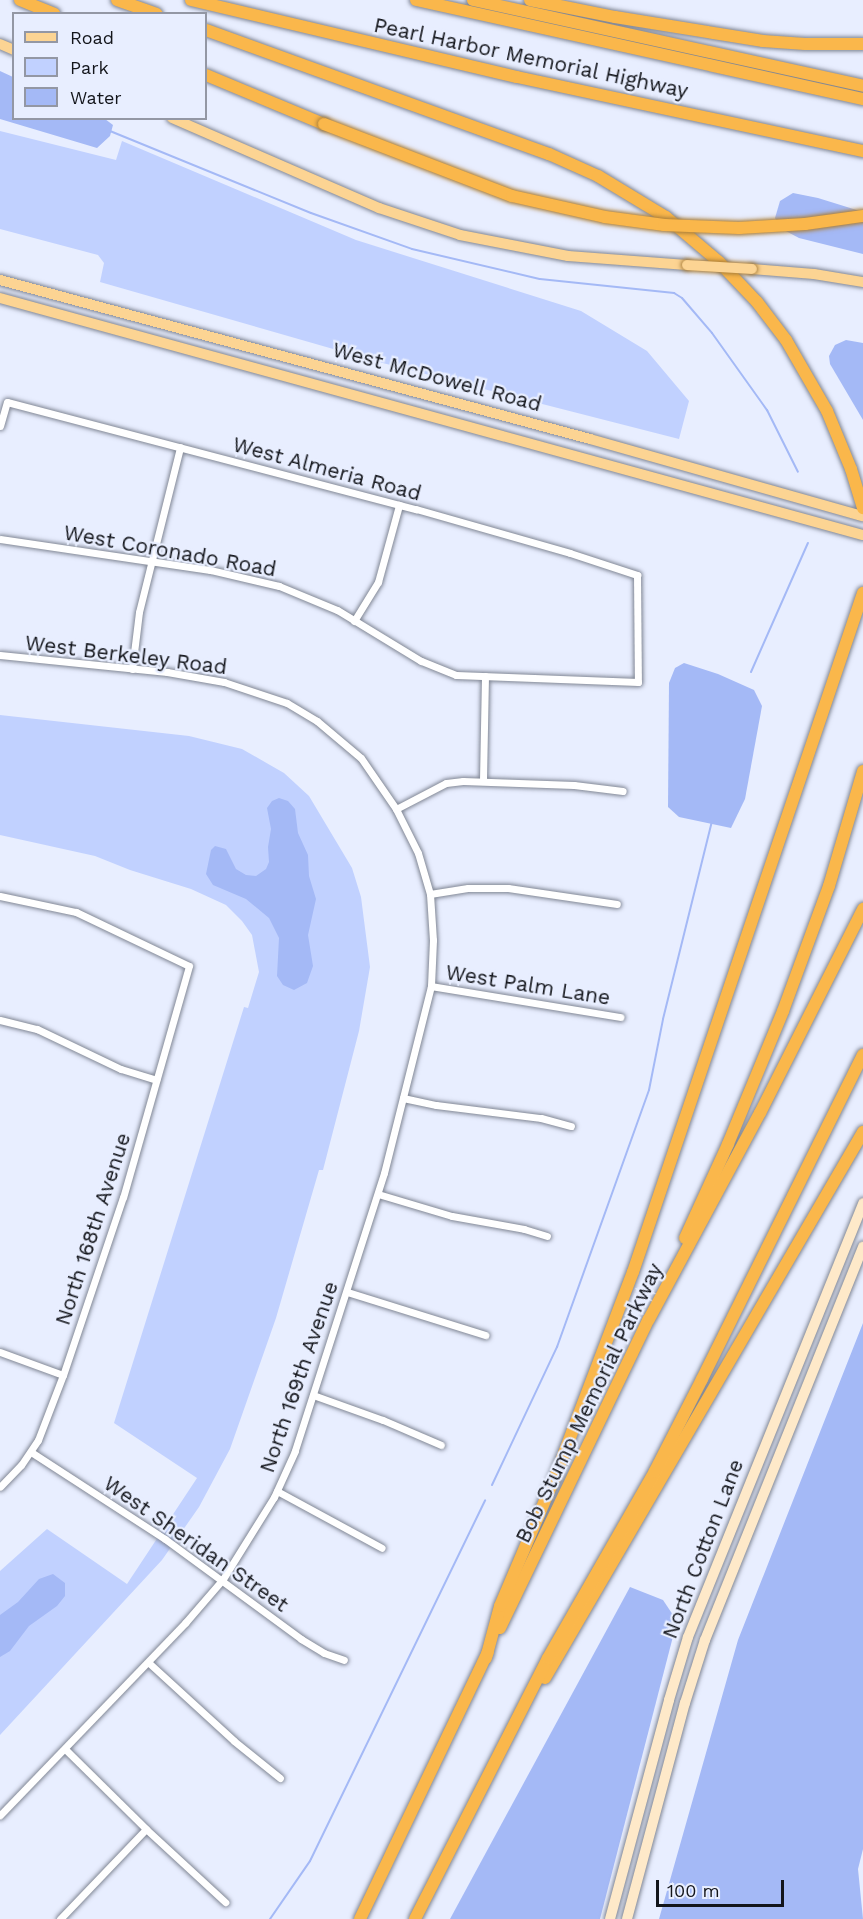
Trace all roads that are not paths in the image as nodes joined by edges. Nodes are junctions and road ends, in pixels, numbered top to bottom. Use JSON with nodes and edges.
{"nodes":[{"id":1,"x":20,"y":0,"type":"edge"},
{"id":2,"x":117,"y":0,"type":"edge"},
{"id":3,"x":191,"y":0,"type":"edge"},
{"id":4,"x":416,"y":0,"type":"edge"},
{"id":5,"x":473,"y":0,"type":"edge"},
{"id":6,"x":530,"y":0,"type":"edge"},
{"id":7,"x":49,"y":12,"type":"edge"},
{"id":8,"x":151,"y":12,"type":"edge"},
{"id":9,"x":207,"y":30,"type":"edge"},
{"id":10,"x":863,"y":44,"type":"edge"},
{"id":11,"x":207,"y":75,"type":"edge"},
{"id":12,"x":863,"y":86,"type":"edge"},
{"id":13,"x":863,"y":99,"type":"edge"},
{"id":14,"x":177,"y":120,"type":"edge"},
{"id":15,"x":863,"y":151,"type":"edge"},
{"id":16,"x":863,"y":216,"type":"edge"},
{"id":17,"x":0,"y":280,"type":"edge"},
{"id":18,"x":863,"y":282,"type":"edge"},
{"id":19,"x":0,"y":298,"type":"edge"},
{"id":20,"x":0,"y":426,"type":"edge"},
{"id":21,"x":180,"y":447,"type":"junction"},
{"id":22,"x":399,"y":505,"type":"junction"},
{"id":23,"x":863,"y":508,"type":"edge"},
{"id":24,"x":863,"y":516,"type":"edge"},
{"id":25,"x":863,"y":535,"type":"edge"},
{"id":26,"x":0,"y":539,"type":"edge"},
{"id":27,"x":151,"y":561,"type":"junction"},
{"id":28,"x":863,"y":593,"type":"edge"},
{"id":29,"x":354,"y":621,"type":"junction"},
{"id":30,"x":0,"y":655,"type":"edge"},
{"id":31,"x":132,"y":669,"type":"junction"},
{"id":32,"x":484,"y":675,"type":"junction"},
{"id":33,"x":638,"y":682,"type":"joint"},
{"id":34,"x":863,"y":771,"type":"edge"},
{"id":35,"x":483,"y":780,"type":"junction"},
{"id":36,"x":623,"y":791,"type":"dead end"},
{"id":37,"x":396,"y":809,"type":"junction"},
{"id":38,"x":430,"y":894,"type":"junction"},
{"id":39,"x":0,"y":896,"type":"edge"},
{"id":40,"x":617,"y":904,"type":"dead end"},
{"id":41,"x":863,"y":909,"type":"edge"},
{"id":42,"x":431,"y":986,"type":"junction"},
{"id":43,"x":620,"y":1017,"type":"dead end"},
{"id":44,"x":0,"y":1020,"type":"edge"},
{"id":45,"x":863,"y":1055,"type":"edge"},
{"id":46,"x":156,"y":1080,"type":"junction"},
{"id":47,"x":403,"y":1098,"type":"junction"},
{"id":48,"x":571,"y":1126,"type":"dead end"},
{"id":49,"x":863,"y":1132,"type":"edge"},
{"id":50,"x":378,"y":1194,"type":"junction"},
{"id":51,"x":863,"y":1203,"type":"edge"},
{"id":52,"x":547,"y":1236,"type":"dead end"},
{"id":53,"x":863,"y":1246,"type":"edge"},
{"id":54,"x":347,"y":1292,"type":"junction"},
{"id":55,"x":649,"y":1319,"type":"junction"},
{"id":56,"x":485,"y":1335,"type":"dead end"},
{"id":57,"x":0,"y":1352,"type":"edge"},
{"id":58,"x":63,"y":1375,"type":"junction"},
{"id":59,"x":313,"y":1395,"type":"junction"},
{"id":60,"x":441,"y":1445,"type":"dead end"},
{"id":61,"x":31,"y":1452,"type":"junction"},
{"id":62,"x":0,"y":1487,"type":"edge"},
{"id":63,"x":277,"y":1491,"type":"junction"},
{"id":64,"x":382,"y":1548,"type":"dead end"},
{"id":65,"x":223,"y":1580,"type":"junction"},
{"id":66,"x":486,"y":1658,"type":"junction"},
{"id":67,"x":344,"y":1660,"type":"dead end"},
{"id":68,"x":149,"y":1663,"type":"junction"},
{"id":69,"x":528,"y":1701,"type":"junction"},
{"id":70,"x":65,"y":1749,"type":"junction"},
{"id":71,"x":280,"y":1778,"type":"dead end"},
{"id":72,"x":0,"y":1815,"type":"edge"},
{"id":73,"x":146,"y":1829,"type":"junction"},
{"id":74,"x":225,"y":1902,"type":"dead end"},
{"id":75,"x":61,"y":1919,"type":"edge"},
{"id":76,"x":360,"y":1919,"type":"edge"},
{"id":77,"x":415,"y":1919,"type":"edge"},
{"id":78,"x":610,"y":1919,"type":"edge"},
{"id":79,"x":627,"y":1919,"type":"edge"}],
"edges":[{"from":1,"to":7,"type":"highway"},
{"from":2,"to":8,"type":"highway"},
{"from":3,"to":15,"type":"highway","name":"Pearl Harbor Memorial Highway"},
{"from":4,"to":13,"type":"highway"},
{"from":5,"to":12,"type":"highway","name":"Pearl Harbor Memorial Highway"},
{"from":6,"to":10,"type":"highway"},
{"from":9,"to":23,"type":"highway"},
{"from":11,"to":16,"type":"highway","bridge":true},
{"from":14,"to":18,"type":"main road","bridge":true},
{"from":17,"to":24,"type":"main road","name":"West McDowell Road"},
{"from":19,"to":25,"type":"main road","name":"West McDowell Road"},
{"from":20,"to":21,"type":"street","name":"West Almeria Road"},
{"from":21,"to":22,"type":"street","name":"West Almeria Road"},
{"from":21,"to":27,"type":"street"},
{"from":22,"to":29,"type":"street"},
{"from":22,"to":33,"type":"street","name":"West Almeria Road"},
{"from":26,"to":27,"type":"street","name":"West Coronado Road"},
{"from":27,"to":29,"type":"street","name":"West Coronado Road"},
{"from":27,"to":31,"type":"street"},
{"from":28,"to":66,"type":"highway"},
{"from":29,"to":32,"type":"street","name":"West Coronado Road"},
{"from":30,"to":31,"type":"street","name":"West Berkeley Road"},
{"from":31,"to":37,"type":"street","name":"West Berkeley Road"},
{"from":32,"to":33,"type":"street","name":"West Coronado Road"},
{"from":32,"to":35,"type":"street"},
{"from":34,"to":55,"type":"highway"},
{"from":35,"to":36,"type":"street"},
{"from":35,"to":37,"type":"street"},
{"from":37,"to":38,"type":"street","name":"West Berkeley Road"},
{"from":38,"to":40,"type":"street"},
{"from":38,"to":42,"type":"street","name":"North 169th Avenue"},
{"from":39,"to":46,"type":"street","name":"North 168th Avenue"},
{"from":41,"to":55,"type":"highway","name":"Bob Stump Memorial Parkway"},
{"from":42,"to":43,"type":"street","name":"West Palm Lane"},
{"from":42,"to":47,"type":"street","name":"North 169th Avenue"},
{"from":44,"to":46,"type":"street"},
{"from":45,"to":69,"type":"highway"},
{"from":46,"to":58,"type":"street","name":"North 168th Avenue"},
{"from":47,"to":48,"type":"street"},
{"from":47,"to":50,"type":"street","name":"North 169th Avenue"},
{"from":49,"to":69,"type":"highway"},
{"from":50,"to":52,"type":"street"},
{"from":50,"to":54,"type":"street","name":"North 169th Avenue"},
{"from":51,"to":78,"type":"main road","name":"North Cotton Lane"},
{"from":53,"to":79,"type":"main road","name":"North Cotton Lane"},
{"from":54,"to":56,"type":"street"},
{"from":54,"to":59,"type":"street","name":"North 169th Avenue"},
{"from":55,"to":66,"type":"highway","name":"Bob Stump Memorial Parkway"},
{"from":57,"to":58,"type":"street"},
{"from":58,"to":61,"type":"street","name":"North 168th Avenue"},
{"from":59,"to":60,"type":"street"},
{"from":59,"to":63,"type":"street","name":"North 169th Avenue"},
{"from":61,"to":62,"type":"street","name":"North 168th Avenue"},
{"from":61,"to":65,"type":"street","name":"West Sheridan Street"},
{"from":63,"to":64,"type":"street"},
{"from":63,"to":65,"type":"street","name":"North 169th Avenue"},
{"from":65,"to":67,"type":"street","name":"West Sheridan Street"},
{"from":65,"to":68,"type":"street","name":"North 169th Avenue"},
{"from":66,"to":76,"type":"highway","name":"Bob Stump Memorial Parkway"},
{"from":68,"to":70,"type":"street","name":"North 169th Avenue"},
{"from":68,"to":71,"type":"street"},
{"from":69,"to":77,"type":"highway"},
{"from":70,"to":72,"type":"street","name":"North 169th Avenue"},
{"from":70,"to":73,"type":"street"},
{"from":73,"to":74,"type":"street"},
{"from":73,"to":75,"type":"street"}]}
